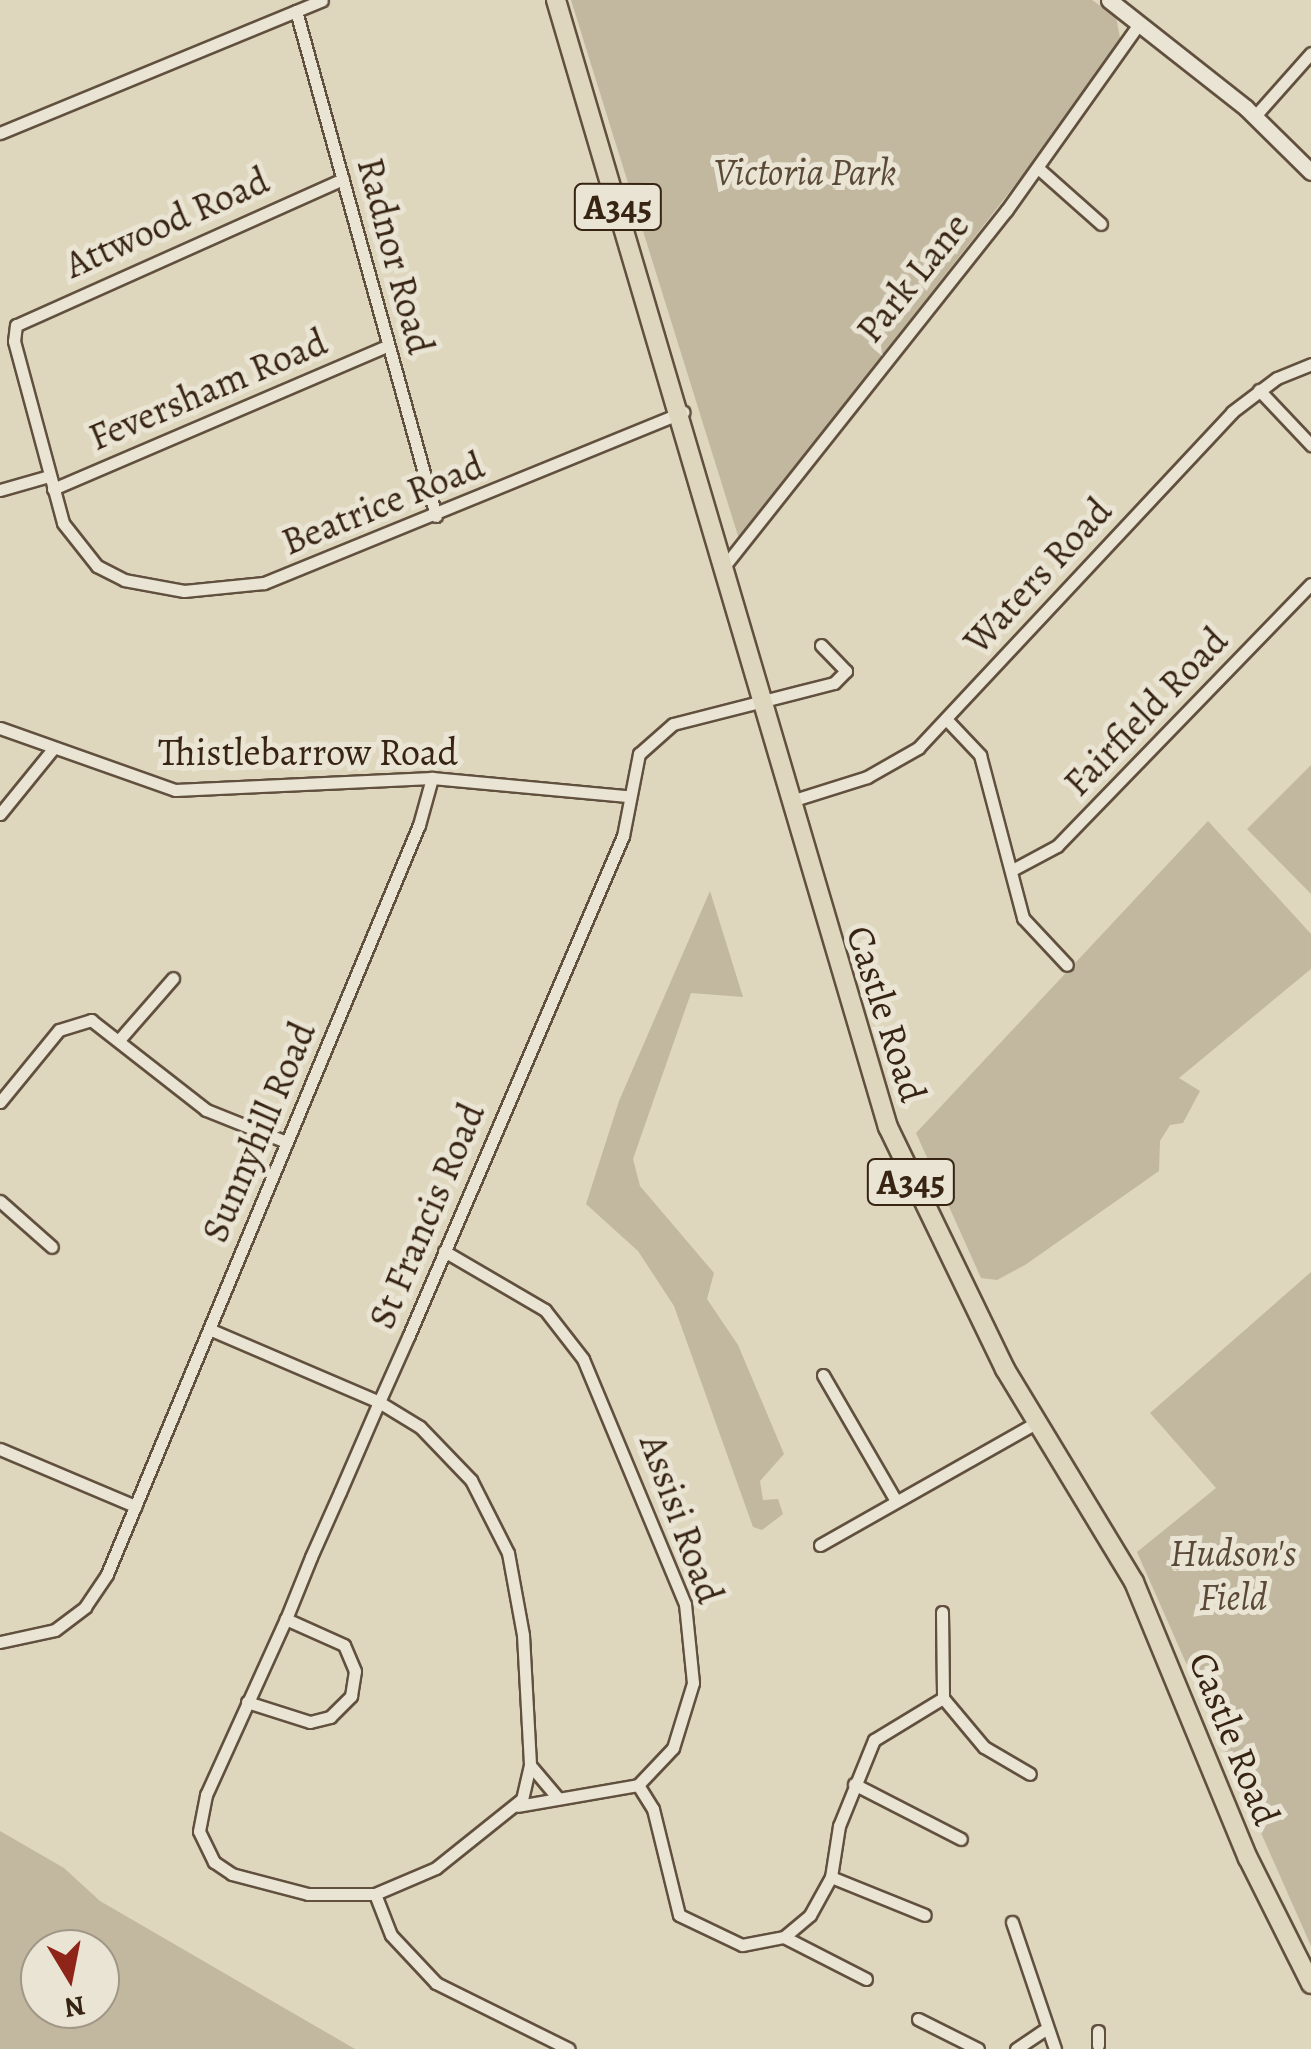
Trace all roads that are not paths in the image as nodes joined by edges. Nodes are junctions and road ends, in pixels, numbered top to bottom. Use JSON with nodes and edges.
{"nodes":[{"id":1,"x":322,"y":0,"type":"edge"},
{"id":2,"x":556,"y":0,"type":"edge"},
{"id":3,"x":1109,"y":0,"type":"edge"},
{"id":4,"x":296,"y":11,"type":"junction"},
{"id":5,"x":1139,"y":24,"type":"junction"},
{"id":6,"x":1311,"y":54,"type":"edge"},
{"id":7,"x":1255,"y":116,"type":"junction"},
{"id":8,"x":0,"y":133,"type":"edge"},
{"id":9,"x":1038,"y":168,"type":"junction"},
{"id":10,"x":1311,"y":172,"type":"edge"},
{"id":11,"x":343,"y":179,"type":"junction"},
{"id":12,"x":1101,"y":224,"type":"dead end"},
{"id":13,"x":387,"y":346,"type":"junction"},
{"id":14,"x":1311,"y":364,"type":"edge"},
{"id":15,"x":1258,"y":390,"type":"junction"},
{"id":16,"x":683,"y":412,"type":"junction"},
{"id":17,"x":1311,"y":445,"type":"edge"},
{"id":18,"x":51,"y":482,"type":"junction"},
{"id":19,"x":0,"y":490,"type":"edge"},
{"id":20,"x":436,"y":516,"type":"junction"},
{"id":21,"x":726,"y":564,"type":"junction"},
{"id":22,"x":1311,"y":584,"type":"edge"},
{"id":23,"x":821,"y":645,"type":"dead end"},
{"id":24,"x":760,"y":702,"type":"junction"},
{"id":25,"x":946,"y":719,"type":"junction"},
{"id":26,"x":0,"y":728,"type":"edge"},
{"id":27,"x":52,"y":750,"type":"junction"},
{"id":28,"x":432,"y":778,"type":"junction"},
{"id":29,"x":627,"y":796,"type":"junction"},
{"id":30,"x":792,"y":801,"type":"junction"},
{"id":31,"x":0,"y":814,"type":"edge"},
{"id":32,"x":1014,"y":869,"type":"junction"},
{"id":33,"x":1067,"y":965,"type":"dead end"},
{"id":34,"x":173,"y":978,"type":"dead end"},
{"id":35,"x":119,"y":1040,"type":"junction"},
{"id":36,"x":0,"y":1102,"type":"edge"},
{"id":37,"x":286,"y":1142,"type":"junction"},
{"id":38,"x":0,"y":1200,"type":"edge"},
{"id":39,"x":52,"y":1247,"type":"dead end"},
{"id":40,"x":444,"y":1251,"type":"junction"},
{"id":41,"x":209,"y":1329,"type":"junction"},
{"id":42,"x":823,"y":1375,"type":"dead end"},
{"id":43,"x":380,"y":1402,"type":"junction"},
{"id":44,"x":1036,"y":1422,"type":"junction"},
{"id":45,"x":0,"y":1449,"type":"edge"},
{"id":46,"x":895,"y":1499,"type":"junction"},
{"id":47,"x":135,"y":1506,"type":"junction"},
{"id":48,"x":820,"y":1544,"type":"dead end"},
{"id":49,"x":942,"y":1612,"type":"dead end"},
{"id":50,"x":286,"y":1619,"type":"junction"},
{"id":51,"x":0,"y":1642,"type":"edge"},
{"id":52,"x":943,"y":1698,"type":"junction"},
{"id":53,"x":248,"y":1702,"type":"junction"},
{"id":54,"x":530,"y":1765,"type":"junction"},
{"id":55,"x":1030,"y":1774,"type":"dead end"},
{"id":56,"x":854,"y":1784,"type":"junction"},
{"id":57,"x":638,"y":1786,"type":"junction"},
{"id":58,"x":558,"y":1797,"type":"junction"},
{"id":59,"x":518,"y":1806,"type":"junction"},
{"id":60,"x":962,"y":1839,"type":"dead end"},
{"id":61,"x":831,"y":1877,"type":"junction"},
{"id":62,"x":375,"y":1894,"type":"junction"},
{"id":63,"x":926,"y":1914,"type":"dead end"},
{"id":64,"x":1012,"y":1922,"type":"dead end"},
{"id":65,"x":784,"y":1936,"type":"junction"},
{"id":66,"x":866,"y":1979,"type":"dead end"},
{"id":67,"x":1311,"y":1984,"type":"edge"},
{"id":68,"x":918,"y":2020,"type":"dead end"},
{"id":69,"x":1098,"y":2030,"type":"dead end"},
{"id":70,"x":1043,"y":2032,"type":"junction"},
{"id":71,"x":1098,"y":2048,"type":"edge"},
{"id":72,"x":570,"y":2049,"type":"edge"},
{"id":73,"x":978,"y":2049,"type":"edge"},
{"id":74,"x":1016,"y":2049,"type":"edge"},
{"id":75,"x":1055,"y":2049,"type":"edge"}],
"edges":[{"from":1,"to":4,"type":"street"},
{"from":2,"to":16,"type":"main road","name":"Castle Road","number":"A345"},
{"from":3,"to":5,"type":"street"},
{"from":4,"to":8,"type":"street"},
{"from":4,"to":11,"type":"street","name":"Radnor Road"},
{"from":5,"to":7,"type":"street"},
{"from":5,"to":9,"type":"street","name":"Park Lane"},
{"from":6,"to":7,"type":"street"},
{"from":7,"to":10,"type":"street"},
{"from":9,"to":12,"type":"street"},
{"from":9,"to":21,"type":"street","name":"Park Lane"},
{"from":11,"to":13,"type":"street","name":"Radnor Road"},
{"from":11,"to":18,"type":"street","name":"Attwood Road"},
{"from":13,"to":18,"type":"street","name":"Feversham Road"},
{"from":13,"to":20,"type":"street","name":"Radnor Road"},
{"from":14,"to":15,"type":"street","name":"Waters Road"},
{"from":15,"to":17,"type":"street"},
{"from":15,"to":25,"type":"street","name":"Waters Road"},
{"from":16,"to":20,"type":"street","name":"Beatrice Road"},
{"from":16,"to":21,"type":"main road","name":"Castle Road","number":"A345"},
{"from":18,"to":19,"type":"street","name":"Feversham Road"},
{"from":18,"to":20,"type":"street","name":"Beatrice Road"},
{"from":21,"to":24,"type":"main road","name":"Castle Road","number":"A345"},
{"from":22,"to":32,"type":"street","name":"Fairfield Road"},
{"from":23,"to":24,"type":"street","name":"St Francis Road"},
{"from":24,"to":29,"type":"street","name":"St Francis Road"},
{"from":24,"to":30,"type":"main road","name":"Castle Road","number":"A345"},
{"from":25,"to":30,"type":"street","name":"Waters Road"},
{"from":25,"to":32,"type":"street"},
{"from":26,"to":27,"type":"street","name":"Thistlebarrow Road"},
{"from":27,"to":28,"type":"street","name":"Thistlebarrow Road"},
{"from":27,"to":31,"type":"street"},
{"from":28,"to":29,"type":"street","name":"Thistlebarrow Road"},
{"from":28,"to":37,"type":"street","name":"Sunnyhill Road"},
{"from":29,"to":40,"type":"street","name":"St Francis Road"},
{"from":30,"to":44,"type":"main road","name":"Castle Road","number":"A345"},
{"from":32,"to":33,"type":"street"},
{"from":34,"to":35,"type":"street"},
{"from":35,"to":36,"type":"street"},
{"from":35,"to":37,"type":"street"},
{"from":37,"to":41,"type":"street","name":"Sunnyhill Road"},
{"from":38,"to":39,"type":"street"},
{"from":40,"to":43,"type":"street","name":"St Francis Road"},
{"from":40,"to":57,"type":"street","name":"Assisi Road"},
{"from":41,"to":43,"type":"street"},
{"from":41,"to":47,"type":"street","name":"Sunnyhill Road"},
{"from":42,"to":46,"type":"street"},
{"from":43,"to":50,"type":"street","name":"St Francis Road"},
{"from":43,"to":54,"type":"street"},
{"from":44,"to":46,"type":"street"},
{"from":44,"to":67,"type":"main road","name":"Castle Road","number":"A345"},
{"from":45,"to":47,"type":"street"},
{"from":46,"to":48,"type":"street"},
{"from":47,"to":51,"type":"street","name":"Sunnyhill Road"},
{"from":49,"to":52,"type":"street"},
{"from":50,"to":53,"type":"street","name":"St Francis Road"},
{"from":50,"to":53,"type":"street"},
{"from":52,"to":55,"type":"street"},
{"from":52,"to":56,"type":"street"},
{"from":53,"to":62,"type":"street","name":"St Francis Road"},
{"from":54,"to":58,"type":"street"},
{"from":54,"to":59,"type":"street"},
{"from":56,"to":60,"type":"street"},
{"from":56,"to":61,"type":"street"},
{"from":57,"to":58,"type":"street"},
{"from":57,"to":65,"type":"street"},
{"from":58,"to":59,"type":"street"},
{"from":59,"to":62,"type":"street"},
{"from":61,"to":63,"type":"street"},
{"from":61,"to":65,"type":"street"},
{"from":62,"to":72,"type":"street"},
{"from":64,"to":70,"type":"street"},
{"from":65,"to":66,"type":"street"},
{"from":68,"to":73,"type":"street"},
{"from":69,"to":71,"type":"street"},
{"from":70,"to":74,"type":"street"},
{"from":70,"to":75,"type":"street"}]}
